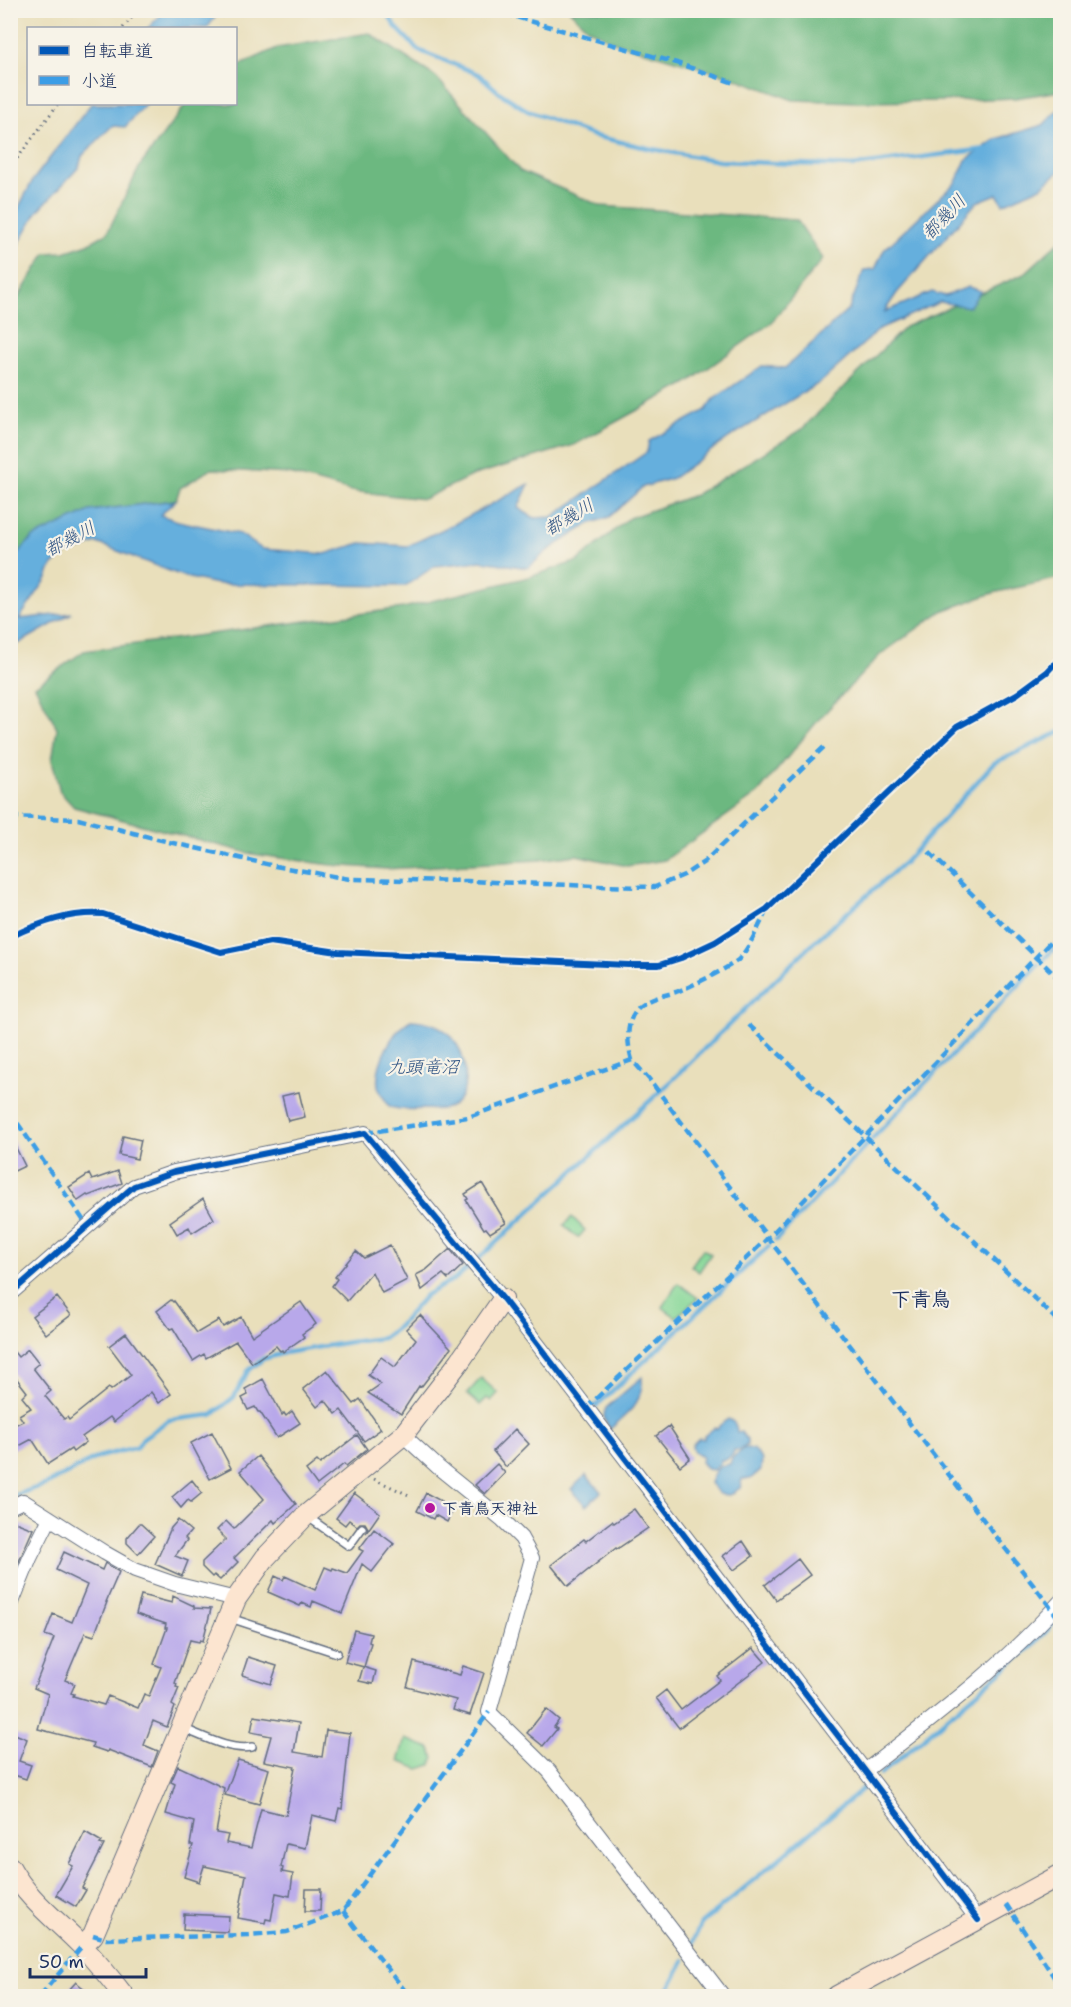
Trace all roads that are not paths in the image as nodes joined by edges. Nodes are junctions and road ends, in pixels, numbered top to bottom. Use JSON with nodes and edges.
{"nodes":[{"id":1,"x":10,"y":1294,"type":"edge"},
{"id":2,"x":503,"y":1299,"type":"junction"},
{"id":3,"x":403,"y":1435,"type":"junction"},
{"id":4,"x":10,"y":1507,"type":"edge"},
{"id":5,"x":305,"y":1516,"type":"junction"},
{"id":6,"x":50,"y":1518,"type":"junction"},
{"id":7,"x":362,"y":1528,"type":"dead end"},
{"id":8,"x":236,"y":1599,"type":"junction"},
{"id":9,"x":1060,"y":1602,"type":"edge"},
{"id":10,"x":10,"y":1607,"type":"edge"},
{"id":11,"x":228,"y":1617,"type":"junction"},
{"id":12,"x":337,"y":1653,"type":"dead end"},
{"id":13,"x":182,"y":1728,"type":"junction"},
{"id":14,"x":252,"y":1747,"type":"dead end"},
{"id":15,"x":865,"y":1771,"type":"junction"},
{"id":16,"x":10,"y":1867,"type":"edge"},
{"id":17,"x":1060,"y":1875,"type":"edge"},
{"id":18,"x":978,"y":1920,"type":"junction"},
{"id":19,"x":82,"y":1946,"type":"junction"},
{"id":20,"x":124,"y":1996,"type":"edge"},
{"id":21,"x":723,"y":1996,"type":"edge"},
{"id":22,"x":837,"y":1996,"type":"edge"}],
"edges":[{"from":1,"to":2,"type":"street"},
{"from":2,"to":3,"type":"street"},
{"from":2,"to":15,"type":"street"},
{"from":3,"to":5,"type":"street"},
{"from":3,"to":21,"type":"street"},
{"from":4,"to":6,"type":"street"},
{"from":5,"to":7,"type":"lane"},
{"from":5,"to":8,"type":"street"},
{"from":6,"to":8,"type":"street"},
{"from":6,"to":10,"type":"street"},
{"from":8,"to":11,"type":"street"},
{"from":9,"to":15,"type":"street"},
{"from":11,"to":12,"type":"lane"},
{"from":11,"to":13,"type":"street"},
{"from":13,"to":14,"type":"lane"},
{"from":13,"to":19,"type":"street"},
{"from":15,"to":18,"type":"street"},
{"from":16,"to":19,"type":"street"},
{"from":17,"to":18,"type":"street"},
{"from":18,"to":22,"type":"street"},
{"from":19,"to":20,"type":"street"}]}
